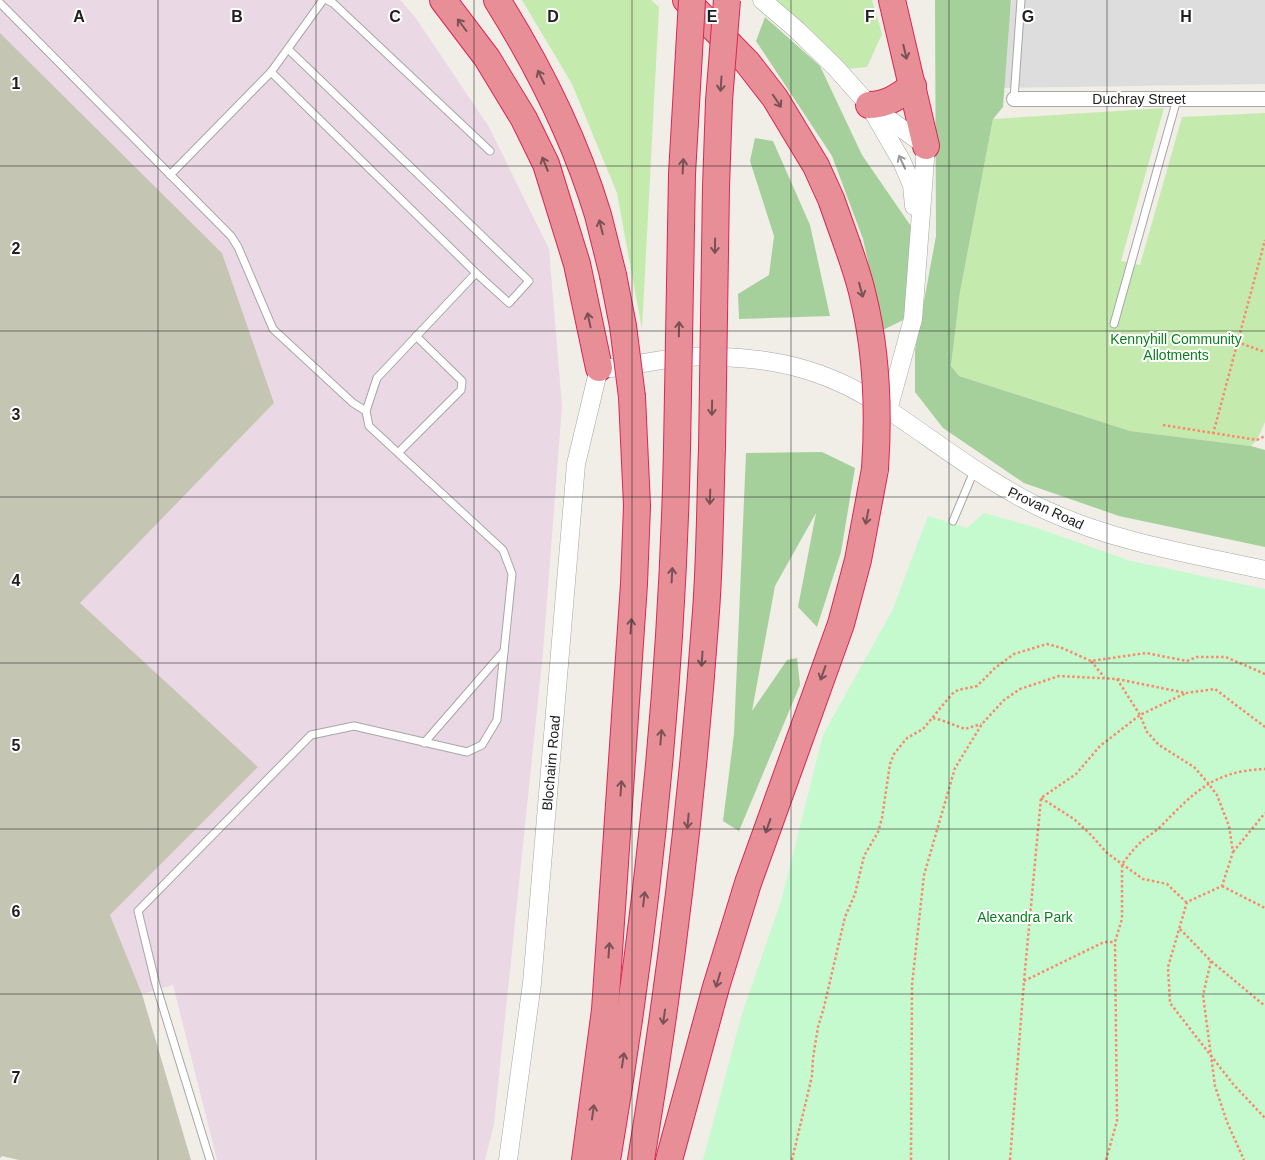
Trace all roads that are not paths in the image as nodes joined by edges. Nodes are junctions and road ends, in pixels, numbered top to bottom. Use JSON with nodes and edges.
{"nodes":[{"id":1,"x":322,"y":0,"type":"edge"},
{"id":2,"x":326,"y":0,"type":"edge"},
{"id":3,"x":443,"y":0,"type":"edge"},
{"id":4,"x":497,"y":0,"type":"edge"},
{"id":5,"x":686,"y":0,"type":"edge"},
{"id":6,"x":692,"y":0,"type":"edge"},
{"id":7,"x":727,"y":0,"type":"edge"},
{"id":8,"x":762,"y":0,"type":"edge"},
{"id":9,"x":892,"y":0,"type":"edge"},
{"id":10,"x":1021,"y":0,"type":"edge"},
{"id":11,"x":0,"y":3,"type":"edge"},
{"id":12,"x":288,"y":49,"type":"junction"},
{"id":13,"x":271,"y":72,"type":"junction"},
{"id":14,"x":913,"y":86,"type":"junction"},
{"id":15,"x":1177,"y":98,"type":"junction"},
{"id":16,"x":1265,"y":98,"type":"edge"},
{"id":17,"x":1014,"y":99,"type":"joint"},
{"id":18,"x":869,"y":105,"type":"junction"},
{"id":19,"x":926,"y":146,"type":"junction"},
{"id":20,"x":490,"y":151,"type":"dead end"},
{"id":21,"x":170,"y":174,"type":"junction"},
{"id":22,"x":918,"y":243,"type":"junction"},
{"id":23,"x":476,"y":273,"type":"junction"},
{"id":24,"x":1114,"y":324,"type":"dead end"},
{"id":25,"x":416,"y":336,"type":"junction"},
{"id":26,"x":599,"y":368,"type":"junction"},
{"id":27,"x":888,"y":410,"type":"junction"},
{"id":28,"x":366,"y":411,"type":"junction"},
{"id":29,"x":399,"y":452,"type":"junction"},
{"id":30,"x":974,"y":470,"type":"junction"},
{"id":31,"x":954,"y":521,"type":"dead end"},
{"id":32,"x":1265,"y":570,"type":"edge"},
{"id":33,"x":504,"y":651,"type":"junction"},
{"id":34,"x":424,"y":742,"type":"junction"},
{"id":35,"x":210,"y":1160,"type":"edge"},
{"id":36,"x":508,"y":1160,"type":"edge"},
{"id":37,"x":585,"y":1160,"type":"edge"},
{"id":38,"x":607,"y":1160,"type":"edge"},
{"id":39,"x":641,"y":1160,"type":"edge"},
{"id":40,"x":670,"y":1160,"type":"edge"}],
"edges":[{"from":1,"to":12,"type":"lane"},
{"from":2,"to":20,"type":"lane"},
{"from":26,"to":3,"type":"highway","one_way":true},
{"from":37,"to":4,"type":"highway","one_way":true,"bridge":true},
{"from":5,"to":40,"type":"highway","one_way":true,"bridge":true},
{"from":38,"to":6,"type":"highway","one_way":true,"bridge":true},
{"from":7,"to":39,"type":"highway","one_way":true,"bridge":true},
{"from":8,"to":18,"type":"street"},
{"from":9,"to":14,"type":"highway","one_way":true},
{"from":10,"to":17,"type":"lane"},
{"from":11,"to":21,"type":"lane"},
{"from":12,"to":13,"type":"lane"},
{"from":12,"to":23,"type":"lane"},
{"from":13,"to":21,"type":"lane"},
{"from":13,"to":23,"type":"lane"},
{"from":14,"to":18,"type":"highway"},
{"from":14,"to":19,"type":"highway"},
{"from":15,"to":16,"type":"street","name":"Duchray Street"},
{"from":15,"to":17,"type":"street","name":"Duchray Street"},
{"from":15,"to":24,"type":"lane"},
{"from":18,"to":19,"type":"street"},
{"from":22,"to":18,"type":"street","one_way":true},
{"from":19,"to":22,"type":"street"},
{"from":21,"to":28,"type":"lane"},
{"from":22,"to":27,"type":"street"},
{"from":23,"to":25,"type":"lane"},
{"from":25,"to":28,"type":"lane"},
{"from":25,"to":29,"type":"lane"},
{"from":26,"to":27,"type":"street","name":"Provan Road"},
{"from":26,"to":36,"type":"street","name":"Blochairn Road"},
{"from":27,"to":30,"type":"street","name":"Provan Road"},
{"from":28,"to":29,"type":"lane"},
{"from":29,"to":33,"type":"lane"},
{"from":30,"to":31,"type":"lane"},
{"from":30,"to":32,"type":"street","name":"Provan Road"},
{"from":33,"to":34,"type":"lane"},
{"from":33,"to":34,"type":"lane"},
{"from":34,"to":35,"type":"lane"}]}
